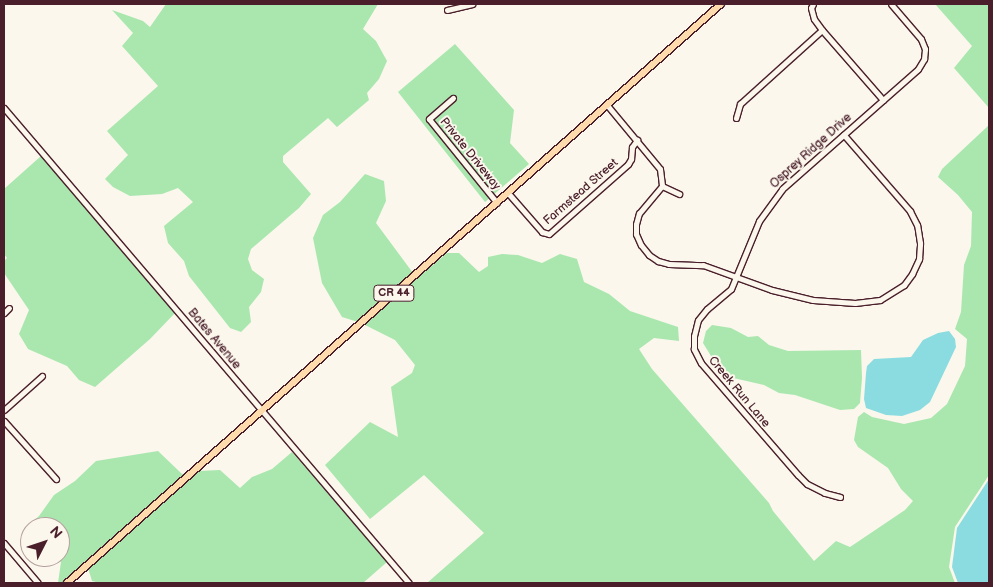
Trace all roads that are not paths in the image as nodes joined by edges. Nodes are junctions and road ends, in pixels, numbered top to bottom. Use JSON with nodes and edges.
{"nodes":[{"id":1,"x":472,"y":4,"type":"edge"},
{"id":2,"x":721,"y":4,"type":"edge"},
{"id":3,"x":813,"y":4,"type":"edge"},
{"id":4,"x":891,"y":4,"type":"edge"},
{"id":5,"x":447,"y":10,"type":"dead end"},
{"id":6,"x":822,"y":30,"type":"junction"},
{"id":7,"x":453,"y":98,"type":"dead end"},
{"id":8,"x":883,"y":100,"type":"junction"},
{"id":9,"x":607,"y":105,"type":"junction"},
{"id":10,"x":4,"y":108,"type":"edge"},
{"id":11,"x":736,"y":118,"type":"dead end"},
{"id":12,"x":844,"y":135,"type":"junction"},
{"id":13,"x":637,"y":140,"type":"junction"},
{"id":14,"x":662,"y":186,"type":"junction"},
{"id":15,"x":508,"y":193,"type":"junction"},
{"id":16,"x":679,"y":194,"type":"dead end"},
{"id":17,"x":497,"y":203,"type":"junction"},
{"id":18,"x":737,"y":278,"type":"junction"},
{"id":19,"x":9,"y":308,"type":"dead end"},
{"id":20,"x":4,"y":313,"type":"edge"},
{"id":21,"x":42,"y":376,"type":"dead end"},
{"id":22,"x":4,"y":410,"type":"edge"},
{"id":23,"x":262,"y":412,"type":"junction"},
{"id":24,"x":4,"y":421,"type":"edge"},
{"id":25,"x":56,"y":479,"type":"dead end"},
{"id":26,"x":840,"y":497,"type":"dead end"},
{"id":27,"x":4,"y":544,"type":"edge"},
{"id":28,"x":38,"y":583,"type":"edge"},
{"id":29,"x":67,"y":583,"type":"edge"},
{"id":30,"x":409,"y":583,"type":"edge"}],
"edges":[{"from":1,"to":5,"type":"street"},
{"from":2,"to":9,"type":"main road","number":"CR 44"},
{"from":3,"to":6,"type":"street"},
{"from":4,"to":8,"type":"street","name":"Osprey Ridge Drive"},
{"from":6,"to":8,"type":"street"},
{"from":6,"to":11,"type":"street"},
{"from":7,"to":17,"type":"street","name":"Private Driveway"},
{"from":8,"to":12,"type":"street","name":"Osprey Ridge Drive"},
{"from":9,"to":13,"type":"street"},
{"from":9,"to":15,"type":"main road","number":"CR 44"},
{"from":10,"to":23,"type":"street","name":"Bates Avenue"},
{"from":12,"to":18,"type":"street","name":"Osprey Ridge Drive"},
{"from":12,"to":18,"type":"street"},
{"from":13,"to":14,"type":"street"},
{"from":13,"to":15,"type":"street","name":"Farmstead Street"},
{"from":14,"to":16,"type":"street"},
{"from":14,"to":18,"type":"street"},
{"from":15,"to":17,"type":"main road","number":"CR 44"},
{"from":17,"to":23,"type":"main road","number":"CR 44"},
{"from":18,"to":26,"type":"street","name":"Creek Run Lane"},
{"from":19,"to":20,"type":"street"},
{"from":21,"to":22,"type":"street"},
{"from":23,"to":29,"type":"main road","number":"CR 44"},
{"from":23,"to":30,"type":"street","name":"Bates Avenue"},
{"from":24,"to":25,"type":"street"},
{"from":27,"to":28,"type":"street"}]}
